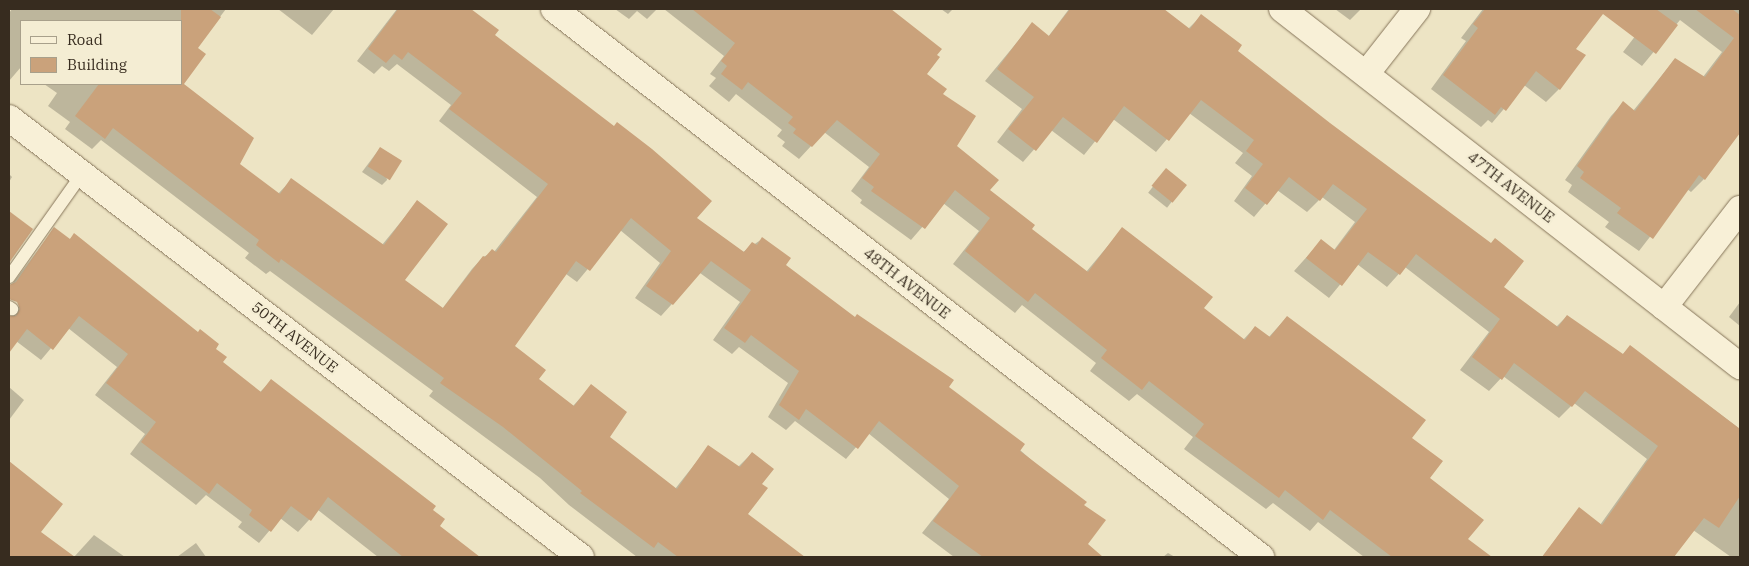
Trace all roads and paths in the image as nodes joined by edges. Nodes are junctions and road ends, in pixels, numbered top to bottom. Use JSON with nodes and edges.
{"nodes":[{"id":1,"x":554,"y":9,"type":"edge"},
{"id":2,"x":1282,"y":9,"type":"edge"},
{"id":3,"x":1417,"y":9,"type":"edge"},
{"id":4,"x":1366,"y":74,"type":"junction"},
{"id":5,"x":9,"y":118,"type":"edge"},
{"id":6,"x":82,"y":174,"type":"junction"},
{"id":7,"x":1740,"y":209,"type":"edge"},
{"id":8,"x":9,"y":277,"type":"edge"},
{"id":9,"x":1664,"y":307,"type":"junction"},
{"id":10,"x":1740,"y":366,"type":"edge"},
{"id":11,"x":582,"y":557,"type":"edge"},
{"id":12,"x":1260,"y":557,"type":"edge"}],
"edges":[{"from":1,"to":12,"type":"street","name":"48TH AVENUE"},
{"from":2,"to":4,"type":"street","name":"47TH AVENUE"},
{"from":3,"to":4,"type":"street"},
{"from":4,"to":9,"type":"street","name":"47TH AVENUE"},
{"from":5,"to":6,"type":"street","name":"50TH AVENUE"},
{"from":6,"to":8,"type":"lane"},
{"from":6,"to":11,"type":"street","name":"50TH AVENUE"},
{"from":7,"to":9,"type":"street"},
{"from":9,"to":10,"type":"street","name":"47TH AVENUE"}]}
